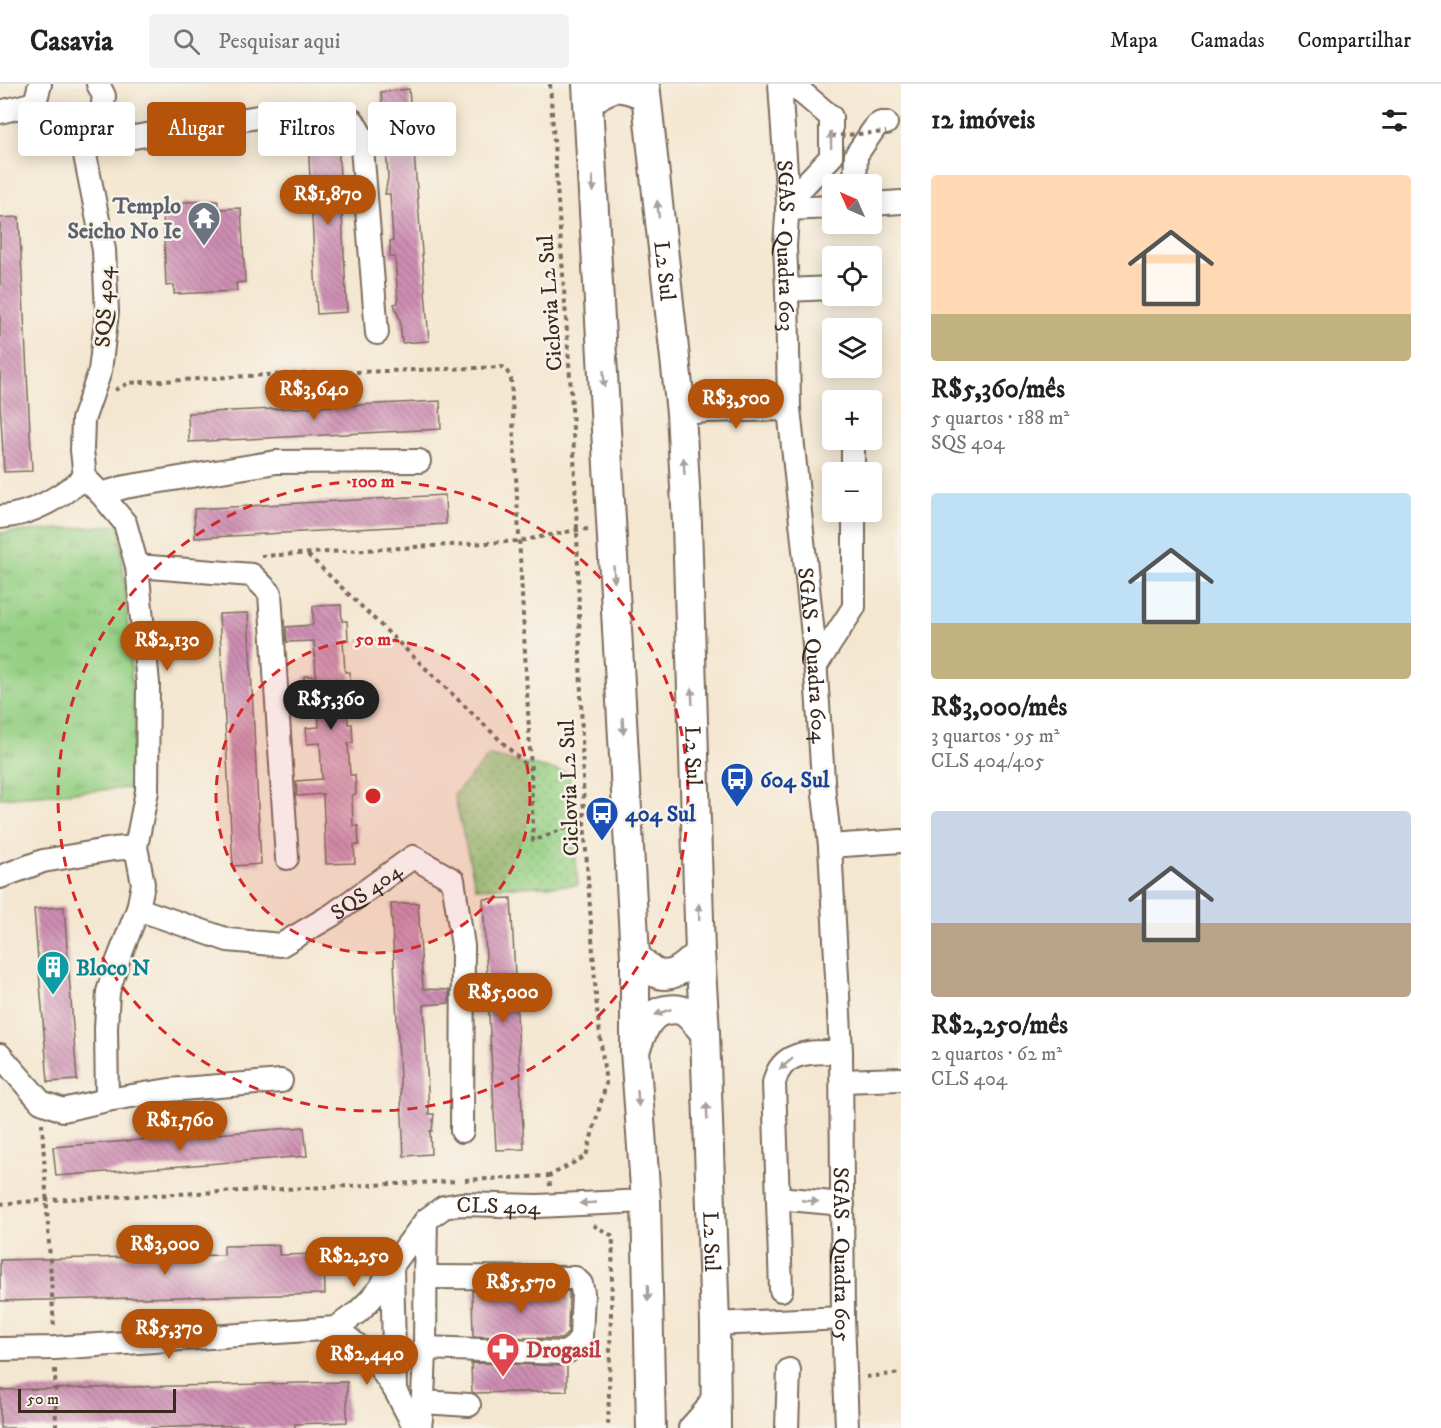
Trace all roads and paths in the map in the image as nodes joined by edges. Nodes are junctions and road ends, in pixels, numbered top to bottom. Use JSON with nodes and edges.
{"nodes":[{"id":1,"x":98,"y":84,"type":"edge"},
{"id":2,"x":550,"y":84,"type":"edge"},
{"id":3,"x":780,"y":84,"type":"edge"},
{"id":4,"x":792,"y":84,"type":"edge"},
{"id":5,"x":645,"y":90,"type":"edge"},
{"id":6,"x":37,"y":94,"type":"edge"},
{"id":7,"x":588,"y":94,"type":"edge"},
{"id":8,"x":103,"y":102,"type":"edge"},
{"id":9,"x":0,"y":112,"type":"edge"},
{"id":10,"x":886,"y":127,"type":"joint"},
{"id":11,"x":831,"y":136,"type":"junction"},
{"id":12,"x":135,"y":137,"type":"edge"},
{"id":13,"x":85,"y":156,"type":"edge"},
{"id":14,"x":855,"y":174,"type":"edge"},
{"id":15,"x":901,"y":202,"type":"edge"},
{"id":16,"x":882,"y":203,"type":"edge"},
{"id":17,"x":788,"y":206,"type":"junction"},
{"id":18,"x":822,"y":207,"type":"edge"},
{"id":19,"x":822,"y":288,"type":"edge"},
{"id":20,"x":787,"y":290,"type":"junction"},
{"id":21,"x":377,"y":333,"type":"dead end"},
{"id":22,"x":505,"y":367,"type":"dead end"},
{"id":23,"x":789,"y":409,"type":"junction"},
{"id":24,"x":681,"y":413,"type":"junction"},
{"id":25,"x":419,"y":461,"type":"dead end"},
{"id":26,"x":85,"y":478,"type":"junction"},
{"id":27,"x":101,"y":494,"type":"junction"},
{"id":28,"x":0,"y":517,"type":"edge"},
{"id":29,"x":854,"y":522,"type":"dead end"},
{"id":30,"x":308,"y":554,"type":"dead end"},
{"id":31,"x":137,"y":566,"type":"junction"},
{"id":32,"x":816,"y":668,"type":"junction"},
{"id":33,"x":531,"y":770,"type":"junction"},
{"id":34,"x":584,"y":820,"type":"junction"},
{"id":35,"x":901,"y":841,"type":"edge"},
{"id":36,"x":136,"y":846,"type":"junction"},
{"id":37,"x":830,"y":846,"type":"junction"},
{"id":38,"x":287,"y":858,"type":"dead end"},
{"id":39,"x":0,"y":877,"type":"edge"},
{"id":40,"x":138,"y":909,"type":"junction"},
{"id":41,"x":700,"y":953,"type":"junction"},
{"id":42,"x":635,"y":956,"type":"junction"},
{"id":43,"x":705,"y":1033,"type":"junction"},
{"id":44,"x":635,"y":1051,"type":"junction"},
{"id":45,"x":841,"y":1052,"type":"junction"},
{"id":46,"x":0,"y":1055,"type":"edge"},
{"id":47,"x":901,"y":1079,"type":"edge"},
{"id":48,"x":281,"y":1081,"type":"dead end"},
{"id":49,"x":842,"y":1081,"type":"junction"},
{"id":50,"x":107,"y":1100,"type":"junction"},
{"id":51,"x":41,"y":1102,"type":"junction"},
{"id":52,"x":462,"y":1131,"type":"dead end"},
{"id":53,"x":549,"y":1176,"type":"junction"},
{"id":54,"x":778,"y":1198,"type":"junction"},
{"id":55,"x":46,"y":1200,"type":"junction"},
{"id":56,"x":646,"y":1201,"type":"junction"},
{"id":57,"x":0,"y":1204,"type":"edge"},
{"id":58,"x":843,"y":1204,"type":"junction"},
{"id":59,"x":553,"y":1205,"type":"junction"},
{"id":60,"x":426,"y":1220,"type":"junction"},
{"id":61,"x":465,"y":1263,"type":"dead end"},
{"id":62,"x":392,"y":1266,"type":"junction"},
{"id":63,"x":425,"y":1269,"type":"junction"},
{"id":64,"x":781,"y":1290,"type":"dead end"},
{"id":65,"x":843,"y":1318,"type":"junction"},
{"id":66,"x":715,"y":1324,"type":"junction"},
{"id":67,"x":336,"y":1328,"type":"junction"},
{"id":68,"x":55,"y":1348,"type":"junction"},
{"id":69,"x":425,"y":1348,"type":"junction"},
{"id":70,"x":0,"y":1349,"type":"edge"},
{"id":71,"x":789,"y":1370,"type":"dead end"},
{"id":72,"x":901,"y":1373,"type":"edge"},
{"id":73,"x":845,"y":1379,"type":"junction"},
{"id":74,"x":394,"y":1390,"type":"junction"},
{"id":75,"x":716,"y":1392,"type":"junction"},
{"id":76,"x":423,"y":1402,"type":"junction"},
{"id":77,"x":470,"y":1405,"type":"dead end"},
{"id":78,"x":56,"y":1428,"type":"edge"},
{"id":79,"x":418,"y":1428,"type":"edge"},
{"id":80,"x":608,"y":1428,"type":"edge"},
{"id":81,"x":651,"y":1428,"type":"edge"},
{"id":82,"x":690,"y":1428,"type":"edge"},
{"id":83,"x":716,"y":1428,"type":"edge"},
{"id":84,"x":787,"y":1428,"type":"edge"},
{"id":85,"x":852,"y":1428,"type":"edge"}],
"edges":[{"from":1,"to":8,"type":"street"},
{"from":2,"to":34,"type":"path","name":"Ciclovia L2 Sul"},
{"from":3,"to":17,"type":"street","name":"SGAS - Quadra 603"},
{"from":4,"to":11,"type":"street"},
{"from":5,"to":7,"type":"main road"},
{"from":24,"to":5,"type":"main road","name":"L2 Sul","one_way":true},
{"from":6,"to":9,"type":"street"},
{"from":7,"to":42,"type":"main road","one_way":true},
{"from":10,"to":11,"type":"path","bridge":true},
{"from":10,"to":14,"type":"street"},
{"from":17,"to":11,"type":"street","one_way":true},
{"from":12,"to":21,"type":"street"},
{"from":13,"to":26,"type":"street","name":"SQS 404"},
{"from":15,"to":16,"type":"street"},
{"from":17,"to":18,"type":"street"},
{"from":17,"to":20,"type":"street","name":"SGAS - Quadra 603"},
{"from":19,"to":20,"type":"street"},
{"from":20,"to":23,"type":"street","name":"SGAS - Quadra 603"},
{"from":22,"to":33,"type":"path"},
{"from":23,"to":24,"type":"street"},
{"from":23,"to":32,"type":"street","name":"SGAS - Quadra 604"},
{"from":41,"to":24,"type":"main road","name":"L2 Sul","one_way":true},
{"from":25,"to":27,"type":"street"},
{"from":26,"to":27,"type":"street"},
{"from":26,"to":28,"type":"street"},
{"from":27,"to":31,"type":"street"},
{"from":29,"to":32,"type":"street"},
{"from":30,"to":33,"type":"path"},
{"from":31,"to":36,"type":"street"},
{"from":31,"to":38,"type":"street"},
{"from":32,"to":37,"type":"street","name":"SGAS - Quadra 604"},
{"from":33,"to":34,"type":"path"},
{"from":34,"to":53,"type":"path","name":"Ciclovia L2 Sul"},
{"from":35,"to":37,"type":"street"},
{"from":36,"to":39,"type":"street"},
{"from":36,"to":40,"type":"street"},
{"from":37,"to":45,"type":"street","name":"SGAS - Quadra 604"},
{"from":40,"to":50,"type":"street"},
{"from":40,"to":52,"type":"street","name":"SQS 404"},
{"from":41,"to":42,"type":"main road"},
{"from":41,"to":43,"type":"main road","name":"L2 Sul"},
{"from":42,"to":44,"type":"main road"},
{"from":43,"to":44,"type":"main road","one_way":true},
{"from":66,"to":43,"type":"main road","name":"L2 Sul","one_way":true},
{"from":44,"to":56,"type":"main road","one_way":true},
{"from":45,"to":49,"type":"street","name":"SGAS - Quadra 604"},
{"from":45,"to":54,"type":"street","one_way":true},
{"from":46,"to":51,"type":"street"},
{"from":47,"to":49,"type":"street"},
{"from":48,"to":50,"type":"street"},
{"from":49,"to":58,"type":"street","name":"SGAS - Quadra 605"},
{"from":50,"to":51,"type":"street"},
{"from":51,"to":55,"type":"path"},
{"from":53,"to":55,"type":"path"},
{"from":53,"to":59,"type":"path"},
{"from":54,"to":58,"type":"street","one_way":true},
{"from":54,"to":64,"type":"street"},
{"from":55,"to":57,"type":"path"},
{"from":55,"to":68,"type":"path"},
{"from":56,"to":59,"type":"street","name":"CLS 404","one_way":true},
{"from":56,"to":81,"type":"main road","one_way":true},
{"from":58,"to":65,"type":"street","name":"SGAS - Quadra 605"},
{"from":59,"to":60,"type":"street","name":"CLS 404"},
{"from":59,"to":80,"type":"path"},
{"from":60,"to":62,"type":"street","name":"CLS 404"},
{"from":60,"to":63,"type":"street"},
{"from":61,"to":63,"type":"street"},
{"from":62,"to":67,"type":"street","name":"CLS 404"},
{"from":62,"to":74,"type":"street"},
{"from":63,"to":69,"type":"street"},
{"from":63,"to":69,"type":"street"},
{"from":65,"to":66,"type":"street"},
{"from":65,"to":73,"type":"street","name":"SGAS - Quadra 605"},
{"from":66,"to":75,"type":"main road","name":"L2 Sul"},
{"from":67,"to":68,"type":"street"},
{"from":67,"to":74,"type":"street"},
{"from":68,"to":70,"type":"street"},
{"from":68,"to":78,"type":"path"},
{"from":69,"to":76,"type":"street"},
{"from":71,"to":84,"type":"street"},
{"from":72,"to":73,"type":"path"},
{"from":73,"to":85,"type":"street","name":"SGAS - Quadra 605"},
{"from":74,"to":79,"type":"street"},
{"from":75,"to":82,"type":"street"},
{"from":75,"to":83,"type":"main road","name":"L2 Sul"},
{"from":76,"to":77,"type":"street"},
{"from":76,"to":79,"type":"street"}]}
